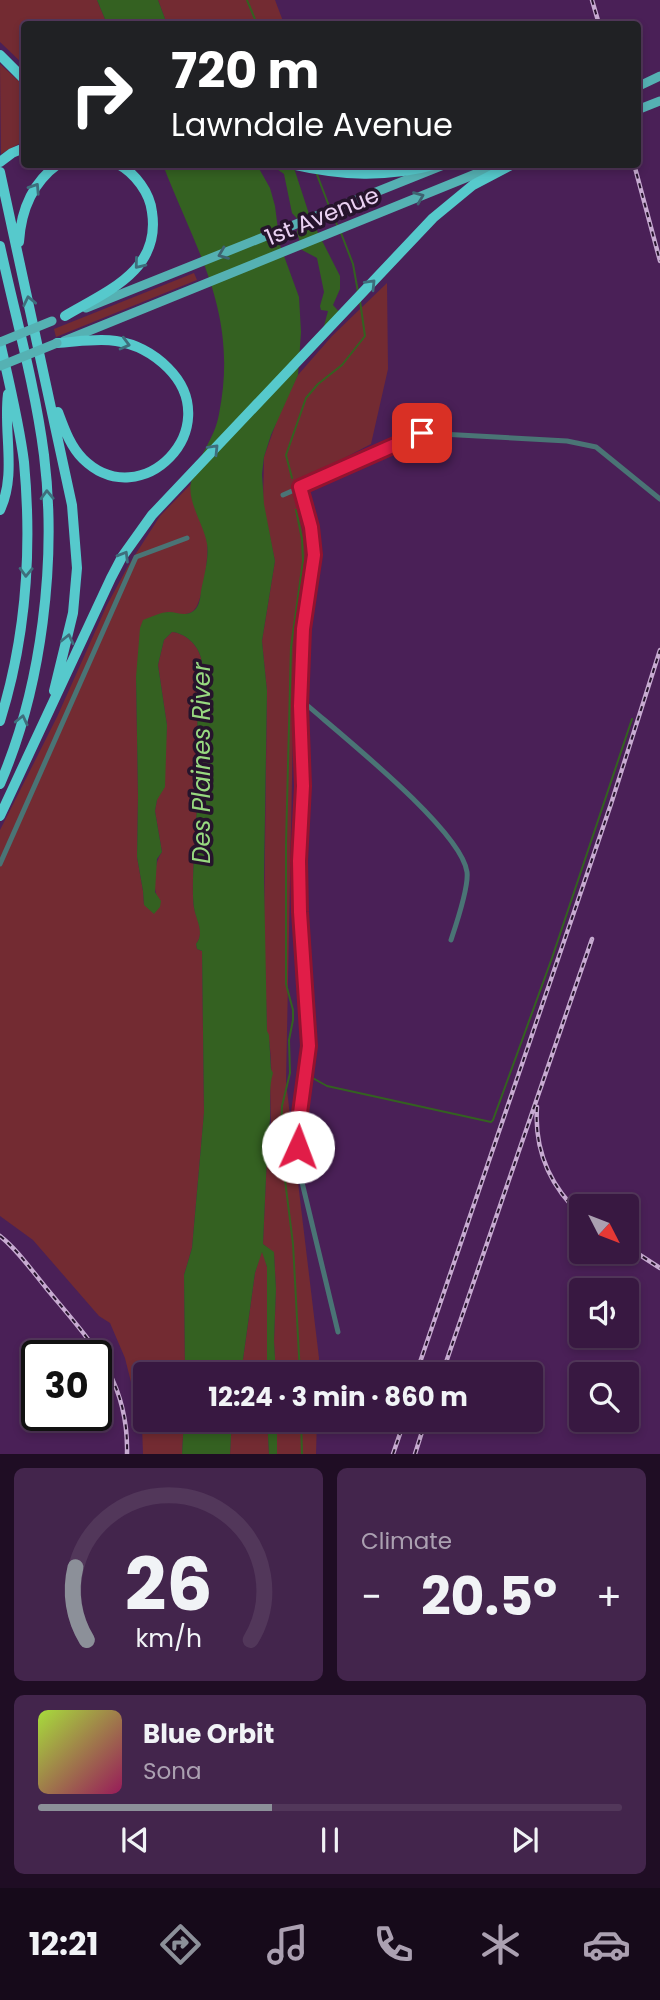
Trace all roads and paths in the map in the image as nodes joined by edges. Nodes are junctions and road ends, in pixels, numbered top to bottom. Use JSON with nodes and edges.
{"nodes":[{"id":1,"x":0,"y":55,"type":"edge"},
{"id":2,"x":21,"y":76,"type":"edge"},
{"id":3,"x":660,"y":78,"type":"edge"},
{"id":4,"x":641,"y":86,"type":"edge"},
{"id":5,"x":660,"y":103,"type":"edge"},
{"id":6,"x":641,"y":109,"type":"edge"},
{"id":7,"x":21,"y":149,"type":"edge"},
{"id":8,"x":0,"y":162,"type":"edge"},
{"id":9,"x":53,"y":168,"type":"edge"},
{"id":10,"x":124,"y":168,"type":"edge"},
{"id":11,"x":319,"y":168,"type":"edge"},
{"id":12,"x":421,"y":168,"type":"edge"},
{"id":13,"x":436,"y":168,"type":"edge"},
{"id":14,"x":490,"y":168,"type":"edge"},
{"id":15,"x":506,"y":168,"type":"edge"},
{"id":16,"x":0,"y":172,"type":"edge"},
{"id":17,"x":0,"y":246,"type":"edge"},
{"id":18,"x":22,"y":267,"type":"junction"},
{"id":19,"x":65,"y":316,"type":"junction"},
{"id":20,"x":0,"y":342,"type":"edge"},
{"id":21,"x":57,"y":343,"type":"junction"},
{"id":22,"x":0,"y":366,"type":"edge"},
{"id":23,"x":9,"y":383,"type":"junction"},
{"id":24,"x":47,"y":384,"type":"junction"},
{"id":25,"x":300,"y":487,"type":"junction"},
{"id":26,"x":283,"y":495,"type":"dead end"},
{"id":27,"x":660,"y":499,"type":"edge"},
{"id":28,"x":0,"y":510,"type":"edge"},
{"id":29,"x":187,"y":538,"type":"dead end"},
{"id":30,"x":300,"y":699,"type":"junction"},
{"id":31,"x":0,"y":721,"type":"edge"},
{"id":32,"x":42,"y":728,"type":"junction"},
{"id":33,"x":0,"y":784,"type":"edge"},
{"id":34,"x":0,"y":816,"type":"edge"},
{"id":35,"x":0,"y":864,"type":"edge"},
{"id":36,"x":451,"y":940,"type":"dead end"},
{"id":37,"x":338,"y":1332,"type":"dead end"}],
"edges":[{"from":1,"to":2,"type":"highway"},
{"from":3,"to":4,"type":"main road"},
{"from":5,"to":6,"type":"main road"},
{"from":7,"to":8,"type":"highway"},
{"from":18,"to":9,"type":"highway","one_way":true},
{"from":10,"to":19,"type":"highway","one_way":true},
{"from":11,"to":12,"type":"highway"},
{"from":13,"to":19,"type":"main road","name":"1st Avenue","one_way":true},
{"from":21,"to":14,"type":"main road","name":"1st Avenue","one_way":true},
{"from":32,"to":15,"type":"highway","one_way":true},
{"from":16,"to":18,"type":"highway"},
{"from":33,"to":17,"type":"highway","one_way":true},
{"from":24,"to":18,"type":"highway","one_way":true},
{"from":19,"to":20,"type":"main road","name":"1st Avenue","bridge":true},
{"from":20,"to":23,"type":"highway"},
{"from":21,"to":22,"type":"main road","name":"1st Avenue","bridge":true},
{"from":21,"to":24,"type":"highway","one_way":true},
{"from":23,"to":28,"type":"highway"},
{"from":23,"to":31,"type":"highway","one_way":true},
{"from":32,"to":24,"type":"highway","one_way":true},
{"from":25,"to":26,"type":"street"},
{"from":25,"to":27,"type":"street"},
{"from":25,"to":30,"type":"street"},
{"from":29,"to":35,"type":"street"},
{"from":30,"to":36,"type":"street"},
{"from":30,"to":37,"type":"street"},
{"from":32,"to":34,"type":"highway"}]}
